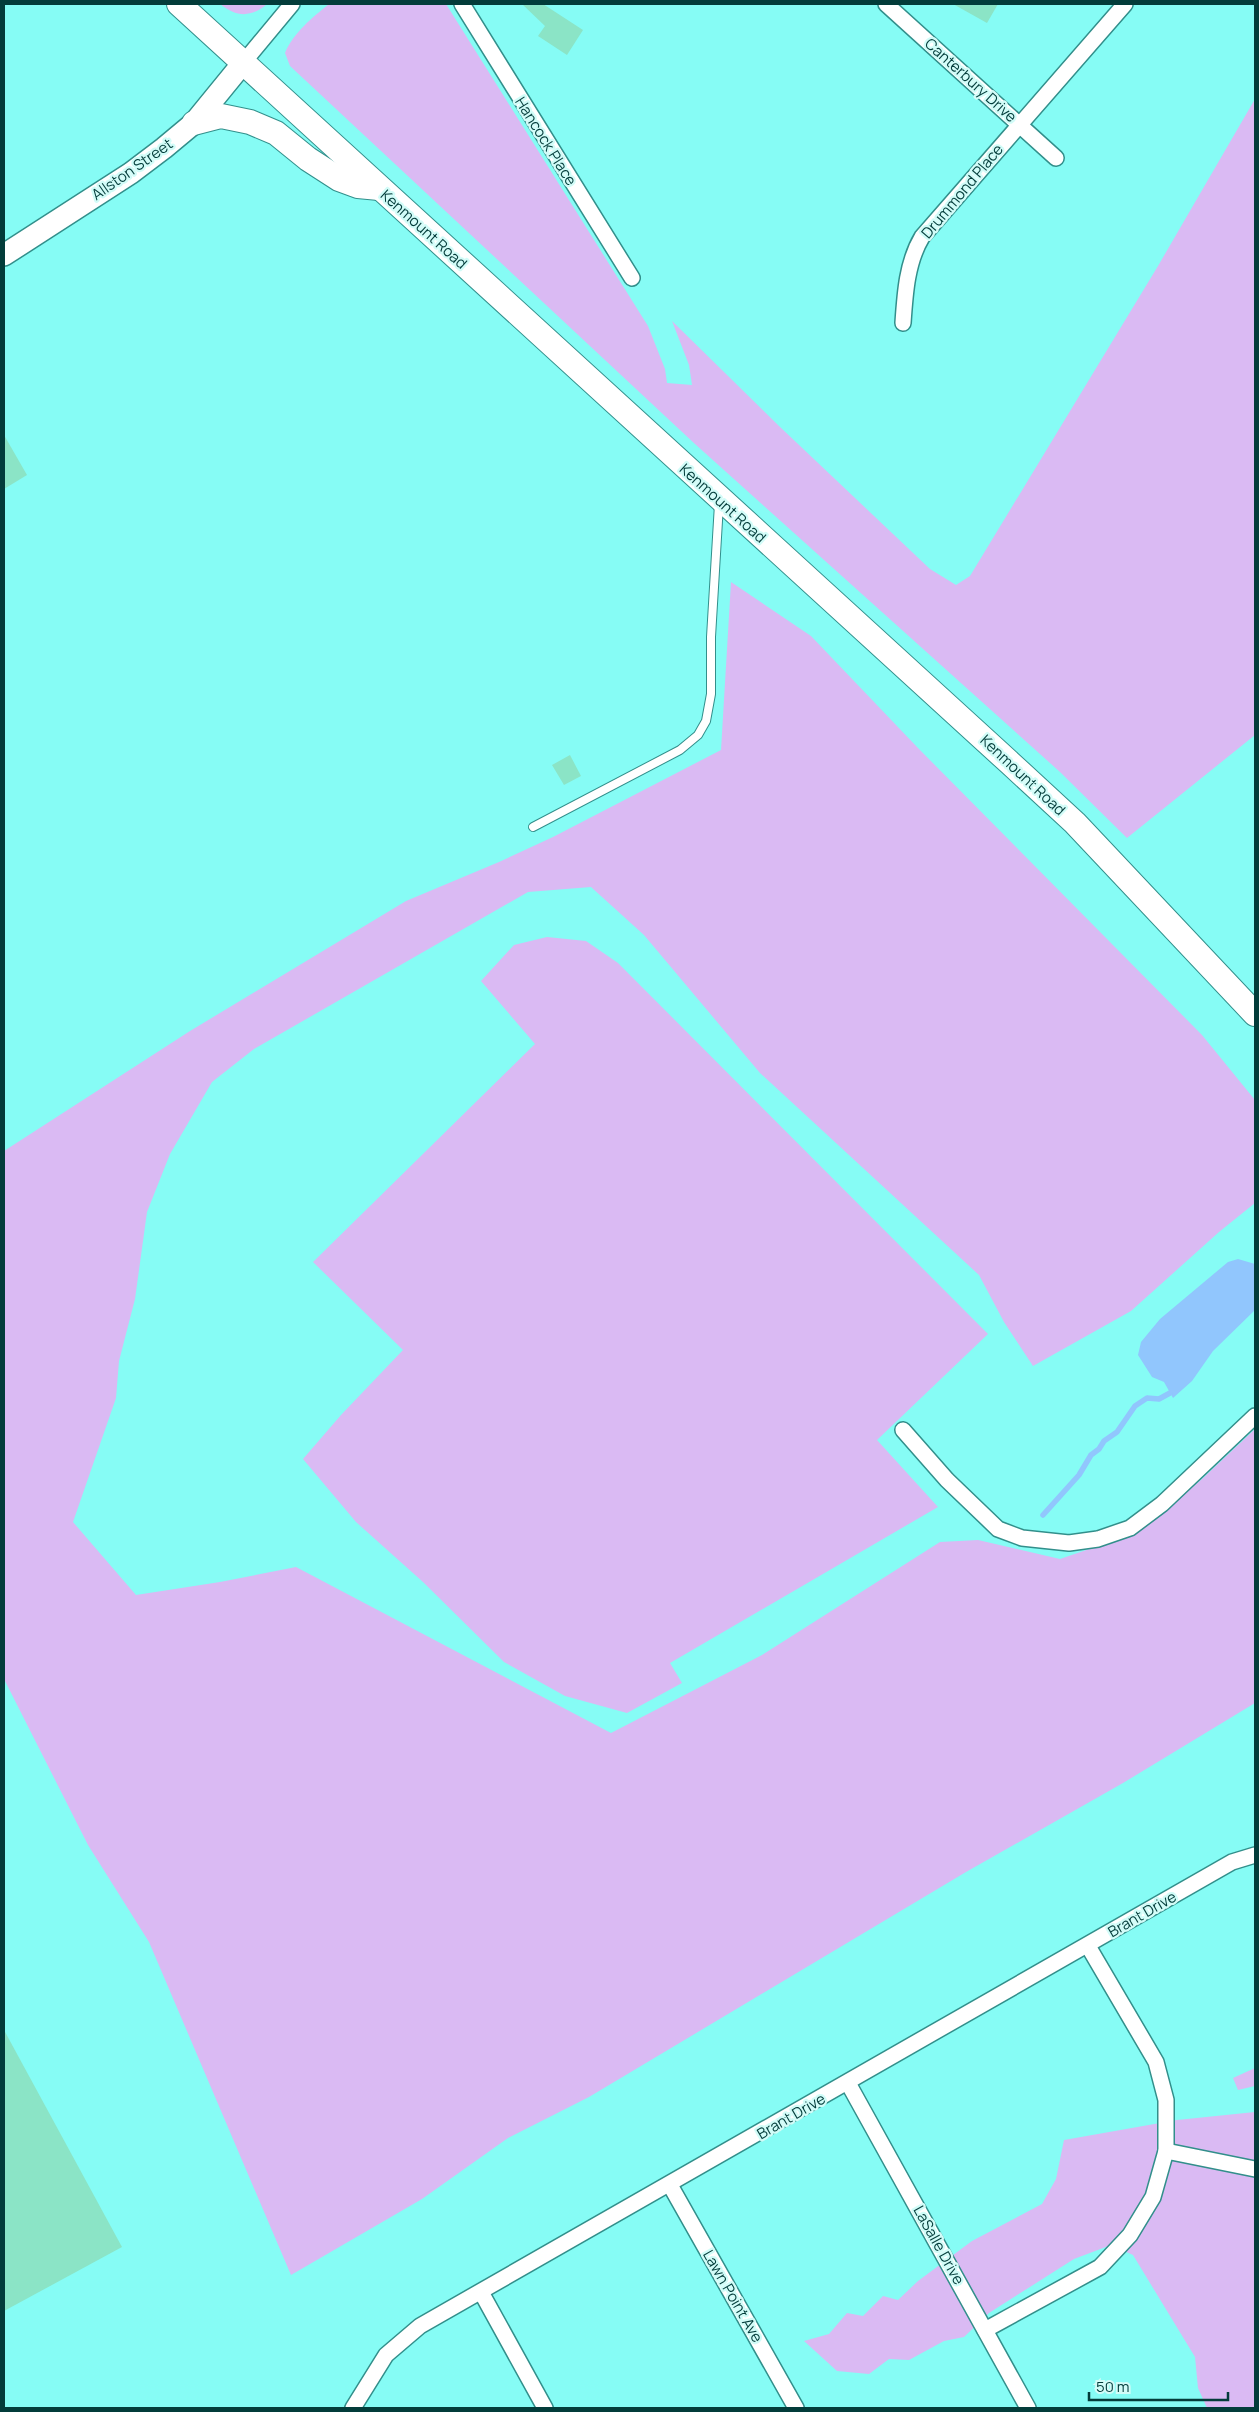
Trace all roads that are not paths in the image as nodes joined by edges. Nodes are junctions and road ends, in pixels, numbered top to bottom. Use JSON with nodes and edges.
{"nodes":[{"id":1,"x":179,"y":4,"type":"edge"},
{"id":2,"x":292,"y":4,"type":"edge"},
{"id":3,"x":462,"y":4,"type":"edge"},
{"id":4,"x":886,"y":4,"type":"edge"},
{"id":5,"x":1125,"y":4,"type":"edge"},
{"id":6,"x":243,"y":63,"type":"junction"},
{"id":7,"x":194,"y":123,"type":"junction"},
{"id":8,"x":1019,"y":123,"type":"junction"},
{"id":9,"x":1056,"y":158,"type":"dead end"},
{"id":10,"x":379,"y":188,"type":"junction"},
{"id":11,"x":4,"y":255,"type":"edge"},
{"id":12,"x":632,"y":278,"type":"dead end"},
{"id":13,"x":903,"y":323,"type":"dead end"},
{"id":14,"x":720,"y":499,"type":"junction"},
{"id":15,"x":533,"y":827,"type":"dead end"},
{"id":16,"x":1255,"y":1014,"type":"edge"},
{"id":17,"x":1255,"y":1416,"type":"edge"},
{"id":18,"x":903,"y":1430,"type":"dead end"},
{"id":19,"x":1255,"y":1854,"type":"edge"},
{"id":20,"x":1088,"y":1946,"type":"junction"},
{"id":21,"x":848,"y":2084,"type":"junction"},
{"id":22,"x":1166,"y":2151,"type":"junction"},
{"id":23,"x":1255,"y":2169,"type":"edge"},
{"id":24,"x":670,"y":2185,"type":"junction"},
{"id":25,"x":481,"y":2292,"type":"junction"},
{"id":26,"x":985,"y":2330,"type":"junction"},
{"id":27,"x":353,"y":2408,"type":"edge"},
{"id":28,"x":545,"y":2408,"type":"edge"},
{"id":29,"x":796,"y":2408,"type":"edge"},
{"id":30,"x":1028,"y":2408,"type":"edge"}],
"edges":[{"from":1,"to":6,"type":"main road","name":"Kenmount Road"},
{"from":2,"to":6,"type":"street"},
{"from":3,"to":12,"type":"street","name":"Hancock Place"},
{"from":4,"to":8,"type":"street","name":"Canterbury Drive"},
{"from":5,"to":8,"type":"street","name":"Drummond Place"},
{"from":6,"to":7,"type":"street","name":"Allston Street"},
{"from":6,"to":10,"type":"main road","name":"Kenmount Road"},
{"from":7,"to":10,"type":"main road"},
{"from":7,"to":11,"type":"street","name":"Allston Street"},
{"from":8,"to":9,"type":"street","name":"Canterbury Drive"},
{"from":8,"to":13,"type":"street","name":"Drummond Place"},
{"from":10,"to":14,"type":"main road","name":"Kenmount Road"},
{"from":14,"to":15,"type":"lane"},
{"from":14,"to":16,"type":"main road","name":"Kenmount Road"},
{"from":17,"to":18,"type":"street"},
{"from":19,"to":20,"type":"street","name":"Brant Drive"},
{"from":20,"to":21,"type":"street","name":"Brant Drive"},
{"from":20,"to":22,"type":"street"},
{"from":21,"to":24,"type":"street","name":"Brant Drive"},
{"from":21,"to":26,"type":"street","name":"LaSalle Drive"},
{"from":22,"to":23,"type":"street"},
{"from":22,"to":26,"type":"street"},
{"from":24,"to":25,"type":"street","name":"Brant Drive"},
{"from":24,"to":29,"type":"street","name":"Lawn Point Ave"},
{"from":25,"to":27,"type":"street","name":"Brant Drive"},
{"from":25,"to":28,"type":"street"},
{"from":26,"to":30,"type":"street","name":"LaSalle Drive"}]}
